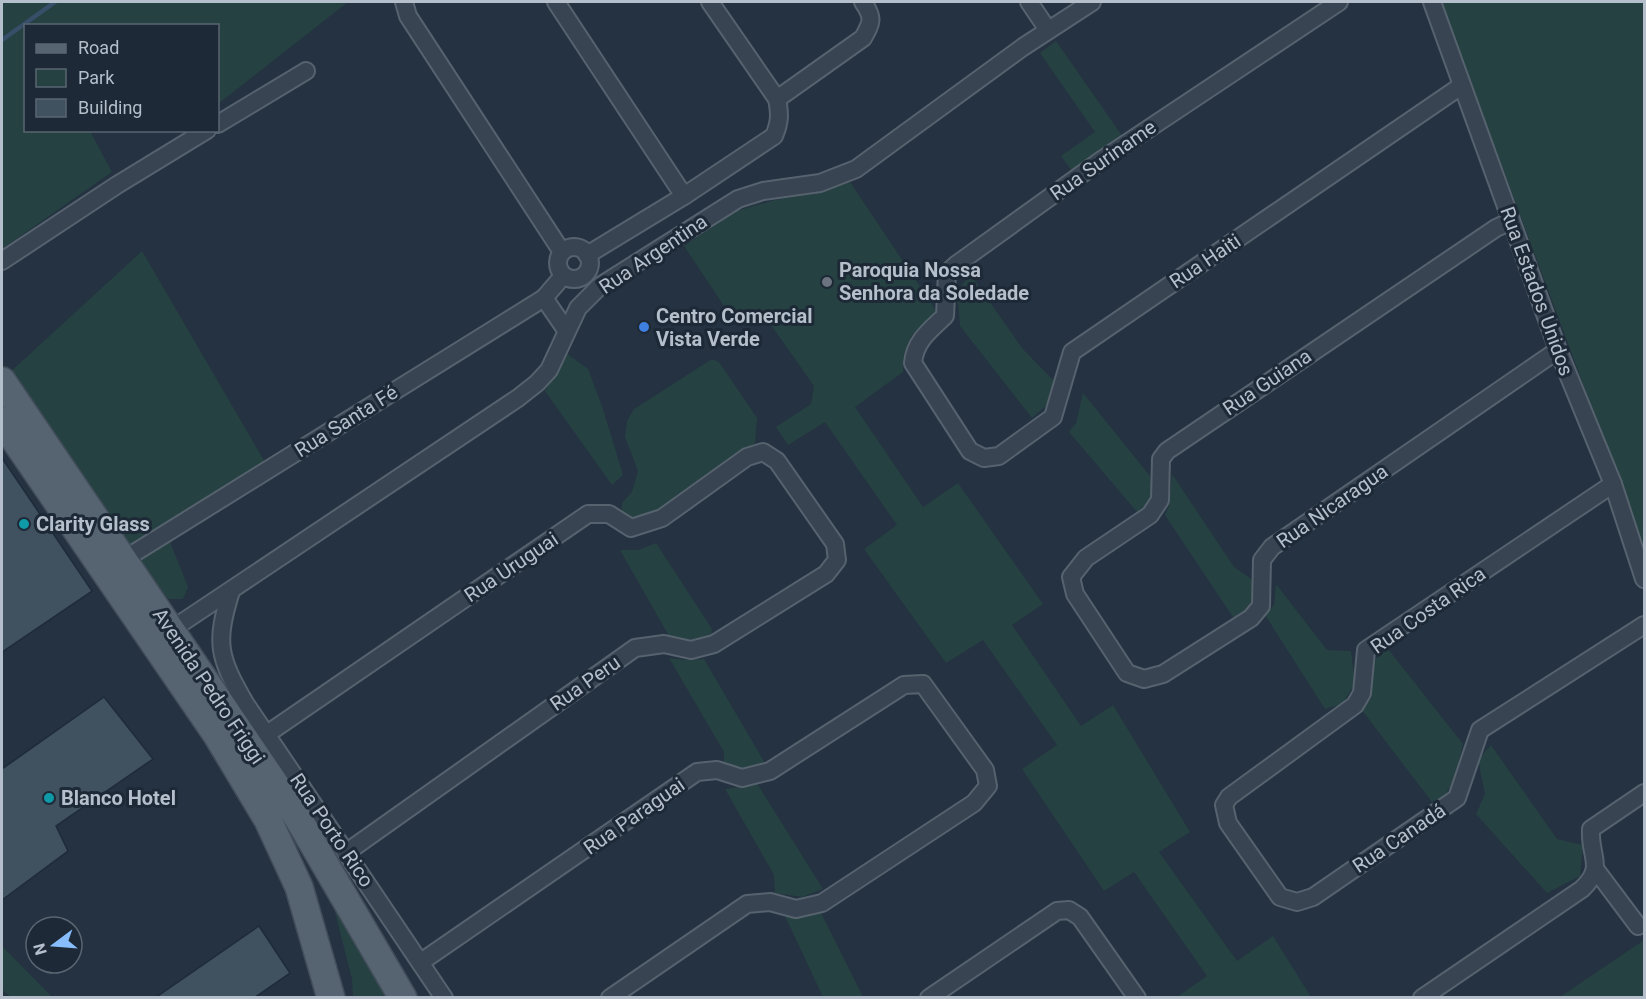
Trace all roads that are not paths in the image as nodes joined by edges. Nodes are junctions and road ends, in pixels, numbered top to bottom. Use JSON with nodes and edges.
{"nodes":[{"id":1,"x":404,"y":2,"type":"edge"},
{"id":2,"x":556,"y":2,"type":"edge"},
{"id":3,"x":710,"y":2,"type":"edge"},
{"id":4,"x":863,"y":2,"type":"edge"},
{"id":5,"x":1029,"y":2,"type":"edge"},
{"id":6,"x":1092,"y":2,"type":"edge"},
{"id":7,"x":1339,"y":2,"type":"edge"},
{"id":8,"x":1432,"y":2,"type":"edge"},
{"id":9,"x":1048,"y":30,"type":"junction"},
{"id":10,"x":306,"y":71,"type":"dead end"},
{"id":11,"x":1461,"y":86,"type":"junction"},
{"id":12,"x":777,"y":99,"type":"junction"},
{"id":13,"x":219,"y":123,"type":"edge"},
{"id":14,"x":204,"y":132,"type":"edge"},
{"id":15,"x":684,"y":196,"type":"junction"},
{"id":16,"x":1511,"y":220,"type":"junction"},
{"id":17,"x":562,"y":252,"type":"junction"},
{"id":18,"x":587,"y":255,"type":"junction"},
{"id":19,"x":2,"y":261,"type":"edge"},
{"id":20,"x":586,"y":274,"type":"junction"},
{"id":21,"x":563,"y":276,"type":"junction"},
{"id":22,"x":600,"y":286,"type":"junction"},
{"id":23,"x":544,"y":298,"type":"junction"},
{"id":24,"x":566,"y":330,"type":"junction"},
{"id":25,"x":1558,"y":350,"type":"junction"},
{"id":26,"x":2,"y":381,"type":"edge"},
{"id":27,"x":2,"y":421,"type":"edge"},
{"id":28,"x":764,"y":452,"type":"joint"},
{"id":29,"x":984,"y":458,"type":"joint"},
{"id":30,"x":1612,"y":484,"type":"junction"},
{"id":31,"x":123,"y":560,"type":"junction"},
{"id":32,"x":1644,"y":579,"type":"edge"},
{"id":33,"x":231,"y":591,"type":"junction"},
{"id":34,"x":1644,"y":625,"type":"edge"},
{"id":35,"x":171,"y":630,"type":"junction"},
{"id":36,"x":1144,"y":679,"type":"joint"},
{"id":37,"x":267,"y":734,"type":"junction"},
{"id":38,"x":1644,"y":793,"type":"edge"},
{"id":39,"x":298,"y":818,"type":"junction"},
{"id":40,"x":328,"y":824,"type":"junction"},
{"id":41,"x":347,"y":852,"type":"junction"},
{"id":42,"x":1596,"y":870,"type":"junction"},
{"id":43,"x":1297,"y":902,"type":"joint"},
{"id":44,"x":1638,"y":926,"type":"dead end"},
{"id":45,"x":421,"y":962,"type":"junction"},
{"id":46,"x":331,"y":998,"type":"edge"},
{"id":47,"x":403,"y":998,"type":"edge"},
{"id":48,"x":444,"y":998,"type":"edge"},
{"id":49,"x":610,"y":998,"type":"edge"},
{"id":50,"x":929,"y":998,"type":"edge"},
{"id":51,"x":1137,"y":998,"type":"edge"},
{"id":52,"x":1422,"y":998,"type":"edge"}],
"edges":[{"from":1,"to":17,"type":"street"},
{"from":2,"to":15,"type":"street"},
{"from":3,"to":12,"type":"street"},
{"from":4,"to":12,"type":"street"},
{"from":5,"to":9,"type":"street"},
{"from":6,"to":9,"type":"street","name":"Rua Argentina"},
{"from":7,"to":29,"type":"street","name":"Rua Suriname"},
{"from":8,"to":11,"type":"street","name":"Rua Estados Unidos"},
{"from":9,"to":22,"type":"street","name":"Rua Argentina"},
{"from":10,"to":13,"type":"street"},
{"from":11,"to":16,"type":"street","name":"Rua Estados Unidos"},
{"from":11,"to":29,"type":"street","name":"Rua Haiti"},
{"from":12,"to":15,"type":"street"},
{"from":14,"to":19,"type":"street"},
{"from":15,"to":18,"type":"street"},
{"from":16,"to":25,"type":"street","name":"Rua Estados Unidos"},
{"from":16,"to":36,"type":"street","name":"Rua Guiana"},
{"from":17,"to":18,"type":"street"},
{"from":17,"to":21,"type":"street"},
{"from":18,"to":20,"type":"street"},
{"from":20,"to":21,"type":"street"},
{"from":20,"to":22,"type":"street"},
{"from":21,"to":23,"type":"street","name":"Rua Santa Fé"},
{"from":22,"to":24,"type":"street","name":"Rua Argentina"},
{"from":23,"to":24,"type":"street"},
{"from":23,"to":31,"type":"street","name":"Rua Santa Fé"},
{"from":24,"to":33,"type":"street","name":"Rua Argentina"},
{"from":25,"to":30,"type":"street","name":"Rua Estados Unidos"},
{"from":25,"to":36,"type":"street","name":"Rua Nicaragua"},
{"from":26,"to":31,"type":"main road","name":"Avenida Pedro Friggi"},
{"from":27,"to":46,"type":"main road","name":"Avenida Pedro Friggi"},
{"from":28,"to":37,"type":"street","name":"Rua Uruguai"},
{"from":28,"to":41,"type":"street","name":"Rua Peru"},
{"from":30,"to":32,"type":"street","name":"Rua Estados Unidos"},
{"from":30,"to":43,"type":"street","name":"Rua Costa Rica"},
{"from":31,"to":35,"type":"main road","name":"Avenida Pedro Friggi"},
{"from":33,"to":35,"type":"street","name":"Rua Argentina"},
{"from":33,"to":37,"type":"street","name":"Rua Porto Rico"},
{"from":34,"to":43,"type":"street","name":"Rua Canadá"},
{"from":35,"to":39,"type":"main road","name":"Avenida Pedro Friggi"},
{"from":37,"to":40,"type":"street","name":"Rua Porto Rico"},
{"from":38,"to":42,"type":"street"},
{"from":39,"to":40,"type":"main road"},
{"from":39,"to":47,"type":"main road","name":"Avenida Pedro Friggi"},
{"from":40,"to":41,"type":"street","name":"Rua Porto Rico"},
{"from":41,"to":45,"type":"street","name":"Rua Porto Rico"},
{"from":42,"to":44,"type":"street"},
{"from":42,"to":52,"type":"street"},
{"from":45,"to":48,"type":"street","name":"Rua Porto Rico"},
{"from":45,"to":49,"type":"street","name":"Rua Paraguai"},
{"from":50,"to":51,"type":"street"}]}
